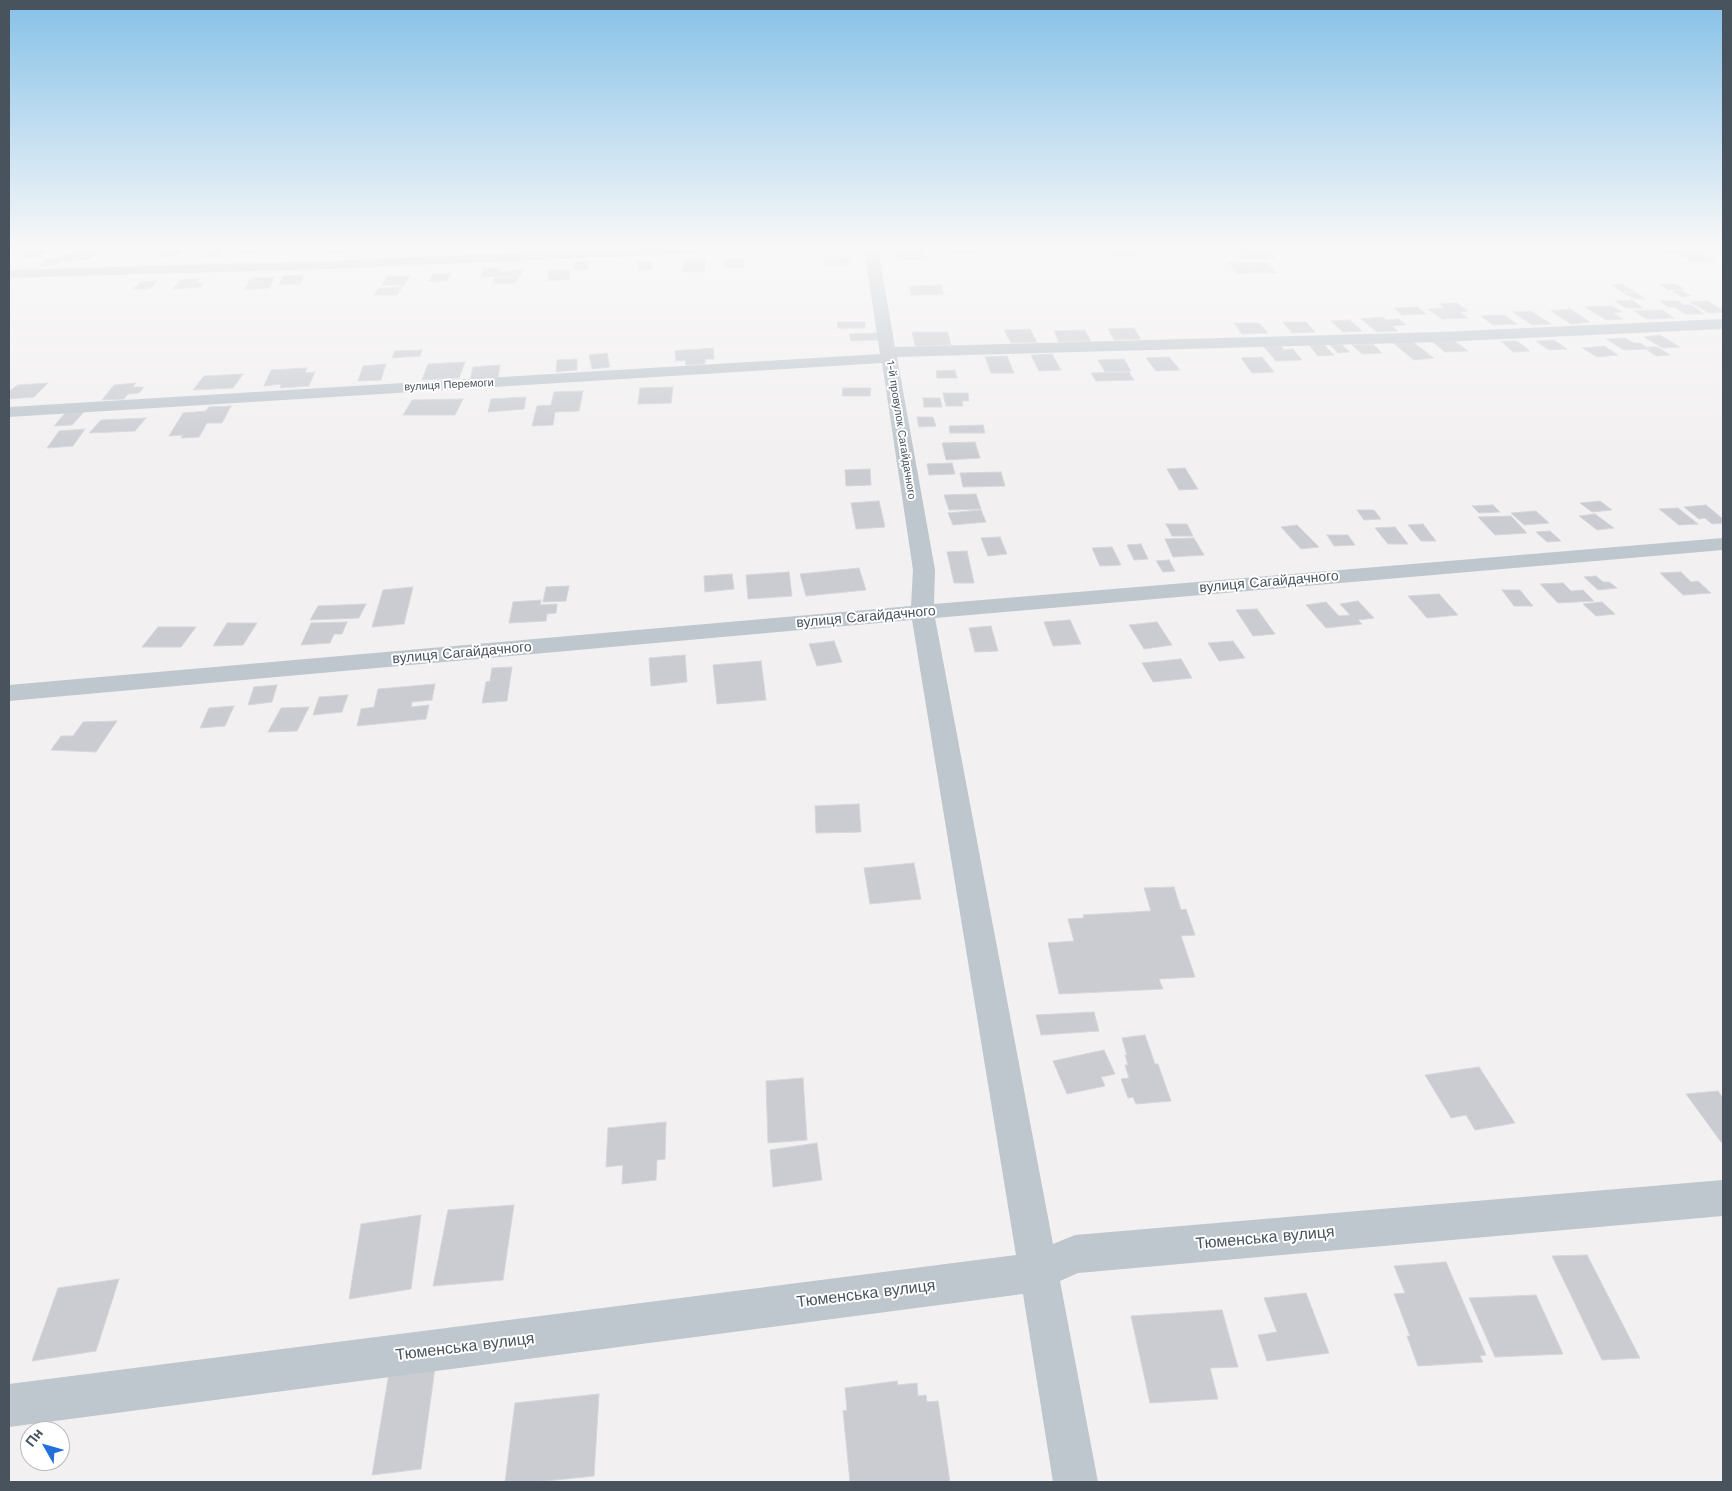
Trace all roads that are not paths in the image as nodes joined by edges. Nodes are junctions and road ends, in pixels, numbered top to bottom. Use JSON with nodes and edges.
{"nodes":[{"id":1,"x":883,"y":319,"type":"edge"},
{"id":2,"x":1723,"y":324,"type":"edge"},
{"id":3,"x":889,"y":355,"type":"junction"},
{"id":4,"x":9,"y":412,"type":"edge"},
{"id":5,"x":1723,"y":544,"type":"edge"},
{"id":6,"x":922,"y":612,"type":"junction"},
{"id":7,"x":9,"y":693,"type":"edge"},
{"id":8,"x":1723,"y":1198,"type":"edge"},
{"id":9,"x":1037,"y":1272,"type":"junction"},
{"id":10,"x":9,"y":1406,"type":"edge"},
{"id":11,"x":1076,"y":1482,"type":"edge"}],
"edges":[{"from":1,"to":3,"type":"street","name":"1-й провулок Сагайдачного"},
{"from":2,"to":3,"type":"street","name":"вулиця Перемоги"},
{"from":3,"to":4,"type":"street","name":"вулиця Перемоги"},
{"from":3,"to":6,"type":"street","name":"1-й провулок Сагайдачного"},
{"from":5,"to":6,"type":"street","name":"вулиця Сагайдачного"},
{"from":6,"to":7,"type":"street","name":"вулиця Сагайдачного"},
{"from":6,"to":9,"type":"street","name":"1-й провулок Сагайдачного"},
{"from":8,"to":9,"type":"street","name":"Тюменська вулиця"},
{"from":9,"to":10,"type":"street","name":"Тюменська вулиця"},
{"from":9,"to":11,"type":"street","name":"1-й провулок Сагайдачного"}]}
